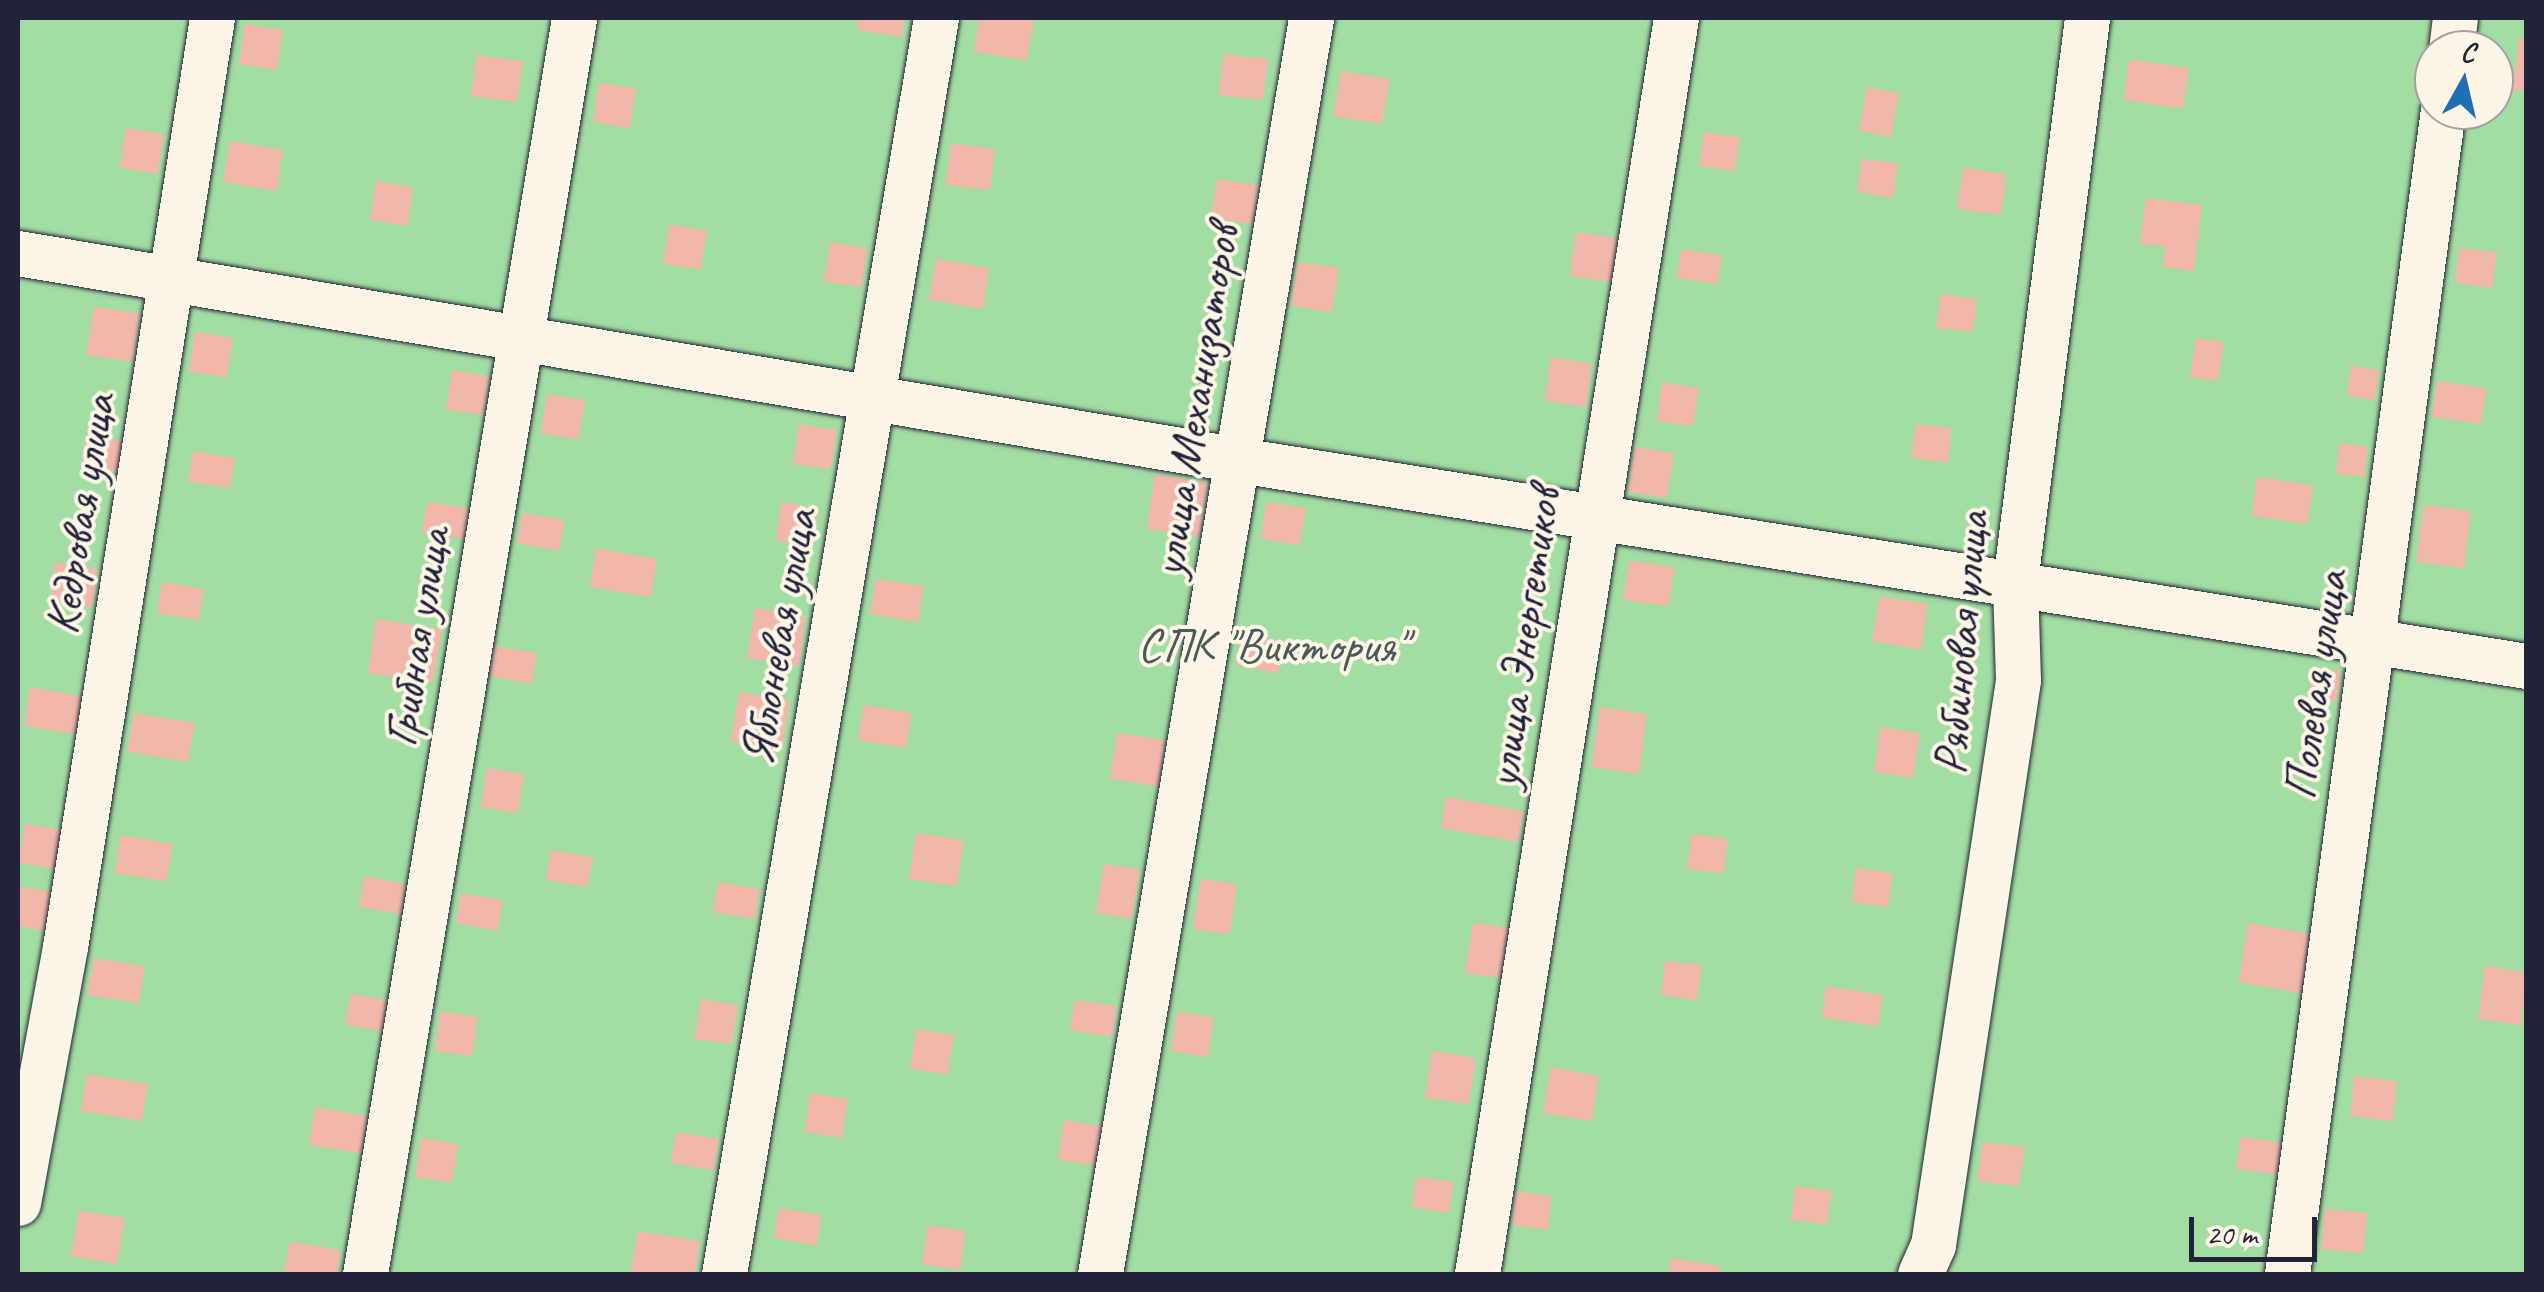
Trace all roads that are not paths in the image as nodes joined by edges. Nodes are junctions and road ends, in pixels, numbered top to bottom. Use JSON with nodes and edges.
{"nodes":[{"id":1,"x":212,"y":18,"type":"edge"},
{"id":2,"x":574,"y":18,"type":"edge"},
{"id":3,"x":936,"y":18,"type":"edge"},
{"id":4,"x":1311,"y":18,"type":"edge"},
{"id":5,"x":1676,"y":18,"type":"edge"},
{"id":6,"x":2088,"y":18,"type":"edge"},
{"id":7,"x":2440,"y":130,"type":"edge"},
{"id":8,"x":18,"y":253,"type":"edge"},
{"id":9,"x":169,"y":280,"type":"junction"},
{"id":10,"x":520,"y":336,"type":"junction"},
{"id":11,"x":872,"y":399,"type":"junction"},
{"id":12,"x":1239,"y":460,"type":"junction"},
{"id":13,"x":1593,"y":518,"type":"junction"},
{"id":14,"x":2014,"y":582,"type":"junction"},
{"id":15,"x":2374,"y":642,"type":"junction"},
{"id":16,"x":2526,"y":666,"type":"edge"},
{"id":17,"x":18,"y":1203,"type":"edge"},
{"id":18,"x":365,"y":1274,"type":"edge"},
{"id":19,"x":724,"y":1274,"type":"edge"},
{"id":20,"x":1100,"y":1274,"type":"edge"},
{"id":21,"x":1476,"y":1274,"type":"edge"},
{"id":22,"x":1920,"y":1274,"type":"edge"},
{"id":23,"x":2287,"y":1274,"type":"edge"}],
"edges":[{"from":1,"to":9,"type":"street","name":"Кедровая улица"},
{"from":2,"to":10,"type":"street","name":"Грибная улица"},
{"from":3,"to":11,"type":"street","name":"Яблоневая улица"},
{"from":4,"to":12,"type":"street","name":"улица Механизаторов"},
{"from":5,"to":13,"type":"street","name":"улица Энергетиков"},
{"from":6,"to":14,"type":"street","name":"Рябиновая улица"},
{"from":7,"to":15,"type":"street","name":"Полевая улица"},
{"from":8,"to":9,"type":"street"},
{"from":9,"to":10,"type":"street"},
{"from":9,"to":17,"type":"street","name":"Кедровая улица"},
{"from":10,"to":11,"type":"street"},
{"from":10,"to":18,"type":"street","name":"Грибная улица"},
{"from":11,"to":12,"type":"street"},
{"from":11,"to":19,"type":"street","name":"Яблоневая улица"},
{"from":12,"to":13,"type":"street"},
{"from":12,"to":20,"type":"street","name":"улица Механизаторов"},
{"from":13,"to":14,"type":"street"},
{"from":13,"to":21,"type":"street","name":"улица Энергетиков"},
{"from":14,"to":15,"type":"street"},
{"from":14,"to":22,"type":"street","name":"Рябиновая улица"},
{"from":15,"to":16,"type":"street"},
{"from":15,"to":23,"type":"street","name":"Полевая улица"}]}
